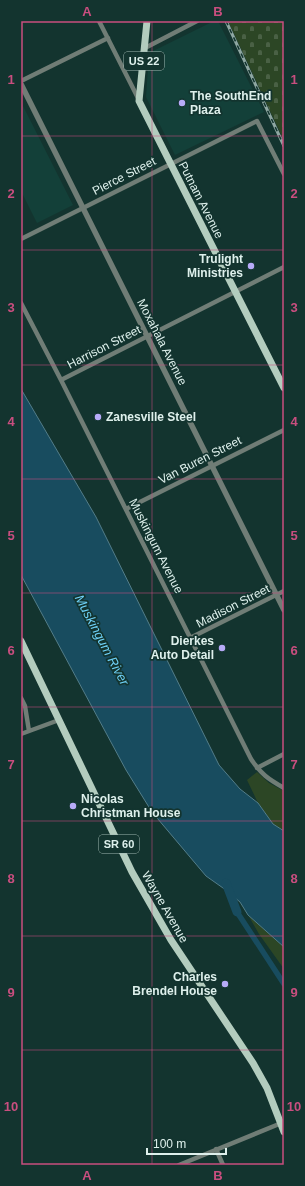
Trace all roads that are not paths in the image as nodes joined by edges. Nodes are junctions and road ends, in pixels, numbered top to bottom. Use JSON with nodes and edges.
{"nodes":[{"id":1,"x":99,"y":21,"type":"edge"},
{"id":2,"x":147,"y":21,"type":"edge"},
{"id":3,"x":196,"y":21,"type":"edge"},
{"id":4,"x":108,"y":38,"type":"junction"},
{"id":5,"x":145,"y":48,"type":"junction"},
{"id":6,"x":21,"y":82,"type":"edge"},
{"id":7,"x":139,"y":101,"type":"junction"},
{"id":8,"x":171,"y":164,"type":"junction"},
{"id":9,"x":284,"y":174,"type":"edge"},
{"id":10,"x":83,"y":208,"type":"junction"},
{"id":11,"x":21,"y":239,"type":"edge"},
{"id":12,"x":284,"y":267,"type":"edge"},
{"id":13,"x":235,"y":291,"type":"junction"},
{"id":14,"x":21,"y":303,"type":"edge"},
{"id":15,"x":147,"y":336,"type":"junction"},
{"id":16,"x":61,"y":380,"type":"junction"},
{"id":17,"x":284,"y":388,"type":"edge"},
{"id":18,"x":284,"y":430,"type":"edge"},
{"id":19,"x":212,"y":466,"type":"junction"},
{"id":20,"x":126,"y":509,"type":"junction"},
{"id":21,"x":284,"y":591,"type":"edge"},
{"id":22,"x":276,"y":595,"type":"junction"},
{"id":23,"x":284,"y":610,"type":"edge"},
{"id":24,"x":190,"y":638,"type":"junction"},
{"id":25,"x":21,"y":641,"type":"edge"},
{"id":26,"x":21,"y":698,"type":"edge"},
{"id":27,"x":59,"y":720,"type":"junction"},
{"id":28,"x":29,"y":731,"type":"junction"},
{"id":29,"x":21,"y":734,"type":"edge"},
{"id":30,"x":284,"y":754,"type":"edge"},
{"id":31,"x":257,"y":768,"type":"junction"},
{"id":32,"x":284,"y":788,"type":"edge"},
{"id":33,"x":282,"y":1123,"type":"edge"},
{"id":34,"x":284,"y":1132,"type":"edge"},
{"id":35,"x":216,"y":1149,"type":"junction"},
{"id":36,"x":180,"y":1165,"type":"edge"},
{"id":37,"x":223,"y":1165,"type":"edge"}],
"edges":[{"from":1,"to":4,"type":"street","name":"Putnam Avenue"},
{"from":2,"to":5,"type":"main road","number":"US 22"},
{"from":3,"to":5,"type":"street"},
{"from":4,"to":6,"type":"street"},
{"from":4,"to":7,"type":"street","name":"Putnam Avenue"},
{"from":5,"to":7,"type":"main road","number":"US 22"},
{"from":6,"to":10,"type":"street","name":"Moxahala Avenue"},
{"from":7,"to":8,"type":"main road","name":"Putnam Avenue"},
{"from":8,"to":9,"type":"street","name":"Pierce Street"},
{"from":8,"to":10,"type":"street","name":"Pierce Street"},
{"from":8,"to":13,"type":"main road","name":"Putnam Avenue"},
{"from":10,"to":11,"type":"street","name":"Pierce Street"},
{"from":10,"to":15,"type":"street","name":"Moxahala Avenue"},
{"from":12,"to":13,"type":"street","name":"Harrison Street"},
{"from":13,"to":15,"type":"street","name":"Harrison Street"},
{"from":13,"to":17,"type":"main road","name":"Putnam Avenue"},
{"from":14,"to":16,"type":"street","name":"Muskingum Avenue"},
{"from":15,"to":16,"type":"street","name":"Harrison Street"},
{"from":15,"to":19,"type":"street","name":"Moxahala Avenue"},
{"from":16,"to":20,"type":"street","name":"Muskingum Avenue"},
{"from":18,"to":19,"type":"street","name":"Van Buren Street"},
{"from":19,"to":20,"type":"street","name":"Van Buren Street"},
{"from":19,"to":22,"type":"street","name":"Moxahala Avenue"},
{"from":20,"to":24,"type":"street","name":"Muskingum Avenue"},
{"from":21,"to":22,"type":"street","name":"Madison Street"},
{"from":22,"to":23,"type":"street","name":"Moxahala Avenue"},
{"from":22,"to":24,"type":"street","name":"Madison Street"},
{"from":24,"to":31,"type":"street","name":"Muskingum Avenue"},
{"from":25,"to":27,"type":"main road","name":"Wayne Avenue","number":"SR 60"},
{"from":26,"to":28,"type":"street"},
{"from":27,"to":28,"type":"street"},
{"from":27,"to":33,"type":"main road","name":"Wayne Avenue","number":"SR 60"},
{"from":28,"to":29,"type":"street"},
{"from":30,"to":31,"type":"street"},
{"from":31,"to":32,"type":"street","name":"Muskingum Avenue"},
{"from":33,"to":34,"type":"main road","name":"Wayne Avenue","number":"SR 60"},
{"from":33,"to":35,"type":"street"},
{"from":35,"to":36,"type":"street"},
{"from":35,"to":37,"type":"street"}]}
